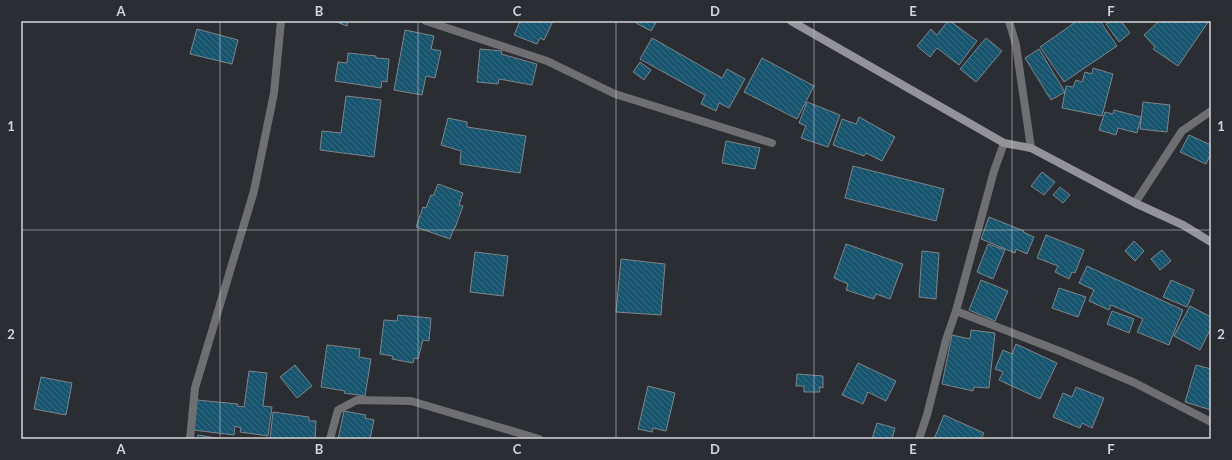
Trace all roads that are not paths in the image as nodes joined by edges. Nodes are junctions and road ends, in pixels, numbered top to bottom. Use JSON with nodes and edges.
{"nodes":[{"id":1,"x":281,"y":21,"type":"edge"},
{"id":2,"x":426,"y":21,"type":"edge"},
{"id":3,"x":791,"y":21,"type":"edge"},
{"id":4,"x":1009,"y":21,"type":"edge"},
{"id":5,"x":1211,"y":111,"type":"edge"},
{"id":6,"x":772,"y":143,"type":"dead end"},
{"id":7,"x":1004,"y":143,"type":"junction"},
{"id":8,"x":1031,"y":148,"type":"junction"},
{"id":9,"x":1135,"y":203,"type":"junction"},
{"id":10,"x":1211,"y":242,"type":"edge"},
{"id":11,"x":956,"y":311,"type":"junction"},
{"id":12,"x":1211,"y":422,"type":"edge"},
{"id":13,"x":190,"y":439,"type":"edge"},
{"id":14,"x":330,"y":439,"type":"edge"},
{"id":15,"x":539,"y":439,"type":"edge"},
{"id":16,"x":919,"y":439,"type":"edge"}],
"edges":[{"from":1,"to":13,"type":"street"},
{"from":2,"to":6,"type":"street"},
{"from":3,"to":7,"type":"main road"},
{"from":4,"to":8,"type":"street"},
{"from":5,"to":9,"type":"street"},
{"from":7,"to":8,"type":"main road"},
{"from":7,"to":11,"type":"street"},
{"from":8,"to":9,"type":"main road"},
{"from":9,"to":10,"type":"main road"},
{"from":11,"to":12,"type":"street"},
{"from":11,"to":16,"type":"street"},
{"from":14,"to":15,"type":"street"}]}
